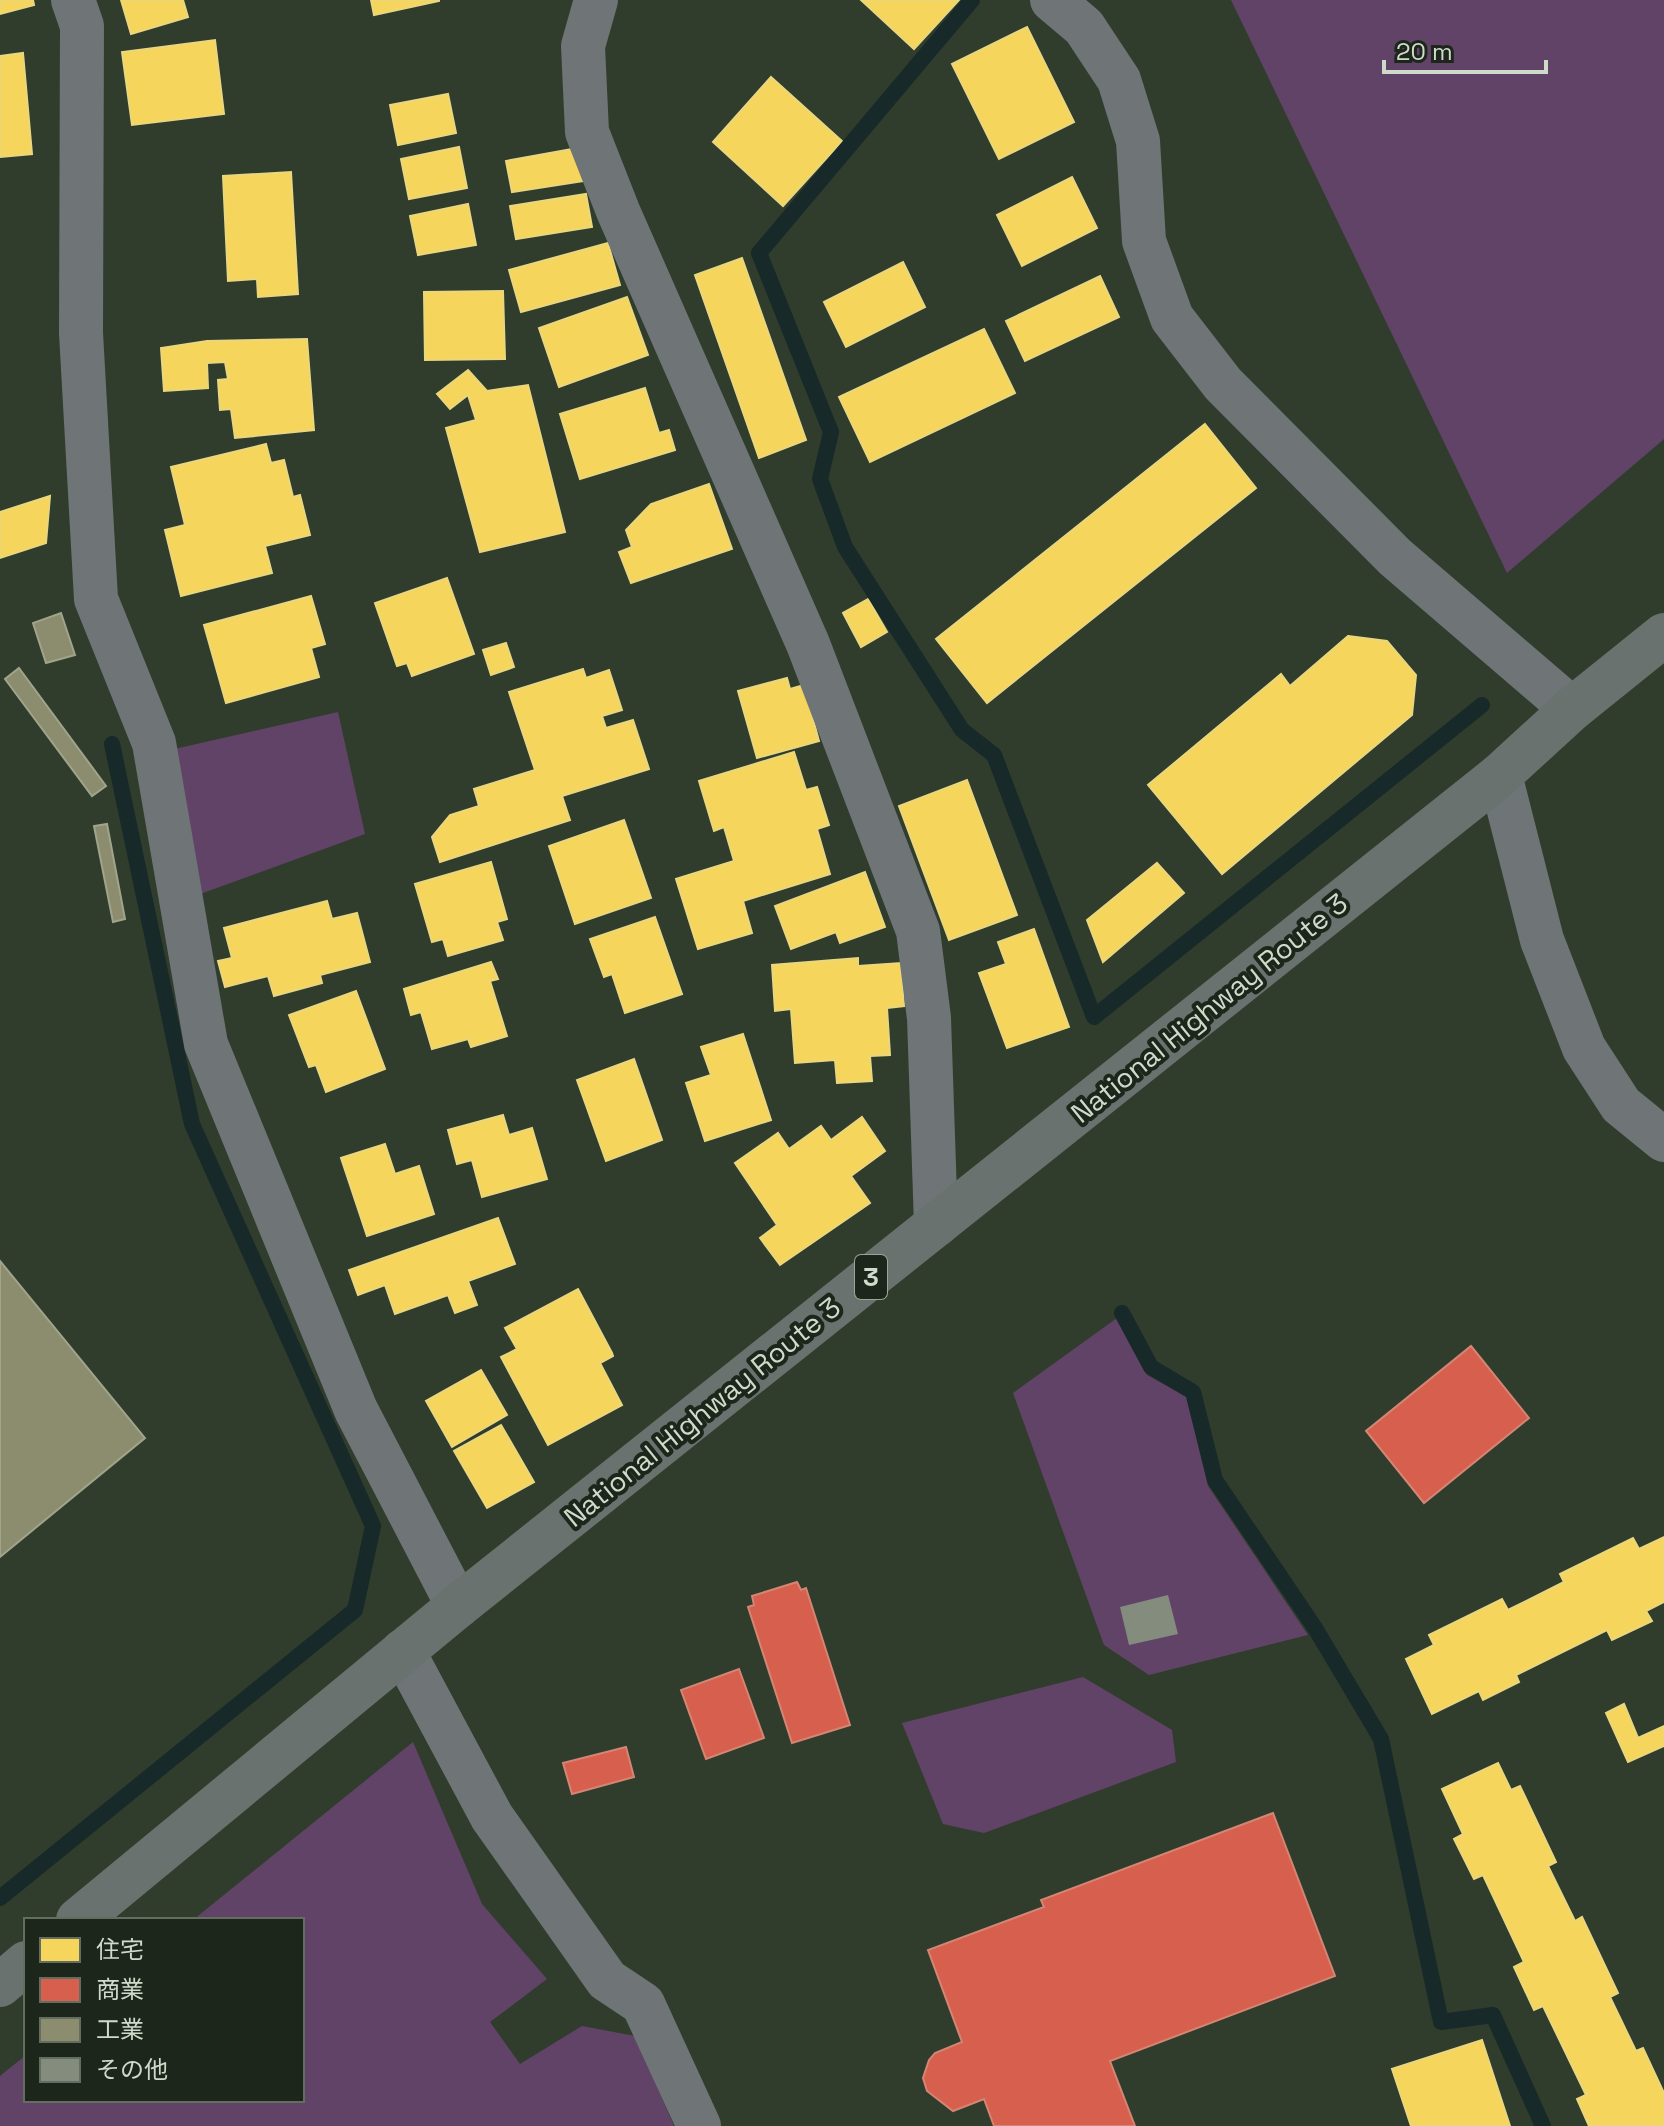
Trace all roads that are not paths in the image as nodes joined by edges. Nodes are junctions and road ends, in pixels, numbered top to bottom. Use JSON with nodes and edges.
{"nodes":[{"id":1,"x":73,"y":0,"type":"edge"},
{"id":2,"x":596,"y":0,"type":"edge"},
{"id":3,"x":1052,"y":0,"type":"edge"},
{"id":4,"x":1664,"y":635,"type":"edge"},
{"id":5,"x":1572,"y":709,"type":"junction"},
{"id":6,"x":1500,"y":775,"type":"junction"},
{"id":7,"x":1664,"y":1140,"type":"edge"},
{"id":8,"x":936,"y":1225,"type":"junction"},
{"id":9,"x":458,"y":1606,"type":"junction"},
{"id":10,"x":403,"y":1651,"type":"junction"},
{"id":11,"x":80,"y":1918,"type":"edge"},
{"id":12,"x":24,"y":1965,"type":"edge"},
{"id":13,"x":0,"y":1985,"type":"edge"},
{"id":14,"x":699,"y":2126,"type":"edge"}],
"edges":[{"from":1,"to":9,"type":"street"},
{"from":2,"to":8,"type":"street"},
{"from":3,"to":5,"type":"street"},
{"from":4,"to":5,"type":"highway","name":"National Highway Route 3","number":"3"},
{"from":5,"to":6,"type":"highway","name":"National Highway Route 3","number":"3"},
{"from":6,"to":7,"type":"street"},
{"from":6,"to":8,"type":"highway","name":"National Highway Route 3","number":"3"},
{"from":8,"to":9,"type":"highway","name":"National Highway Route 3","number":"3"},
{"from":9,"to":10,"type":"highway","name":"National Highway Route 3","number":"3"},
{"from":10,"to":11,"type":"highway","name":"National Highway Route 3","number":"3"},
{"from":10,"to":14,"type":"street"},
{"from":12,"to":13,"type":"highway"}]}
